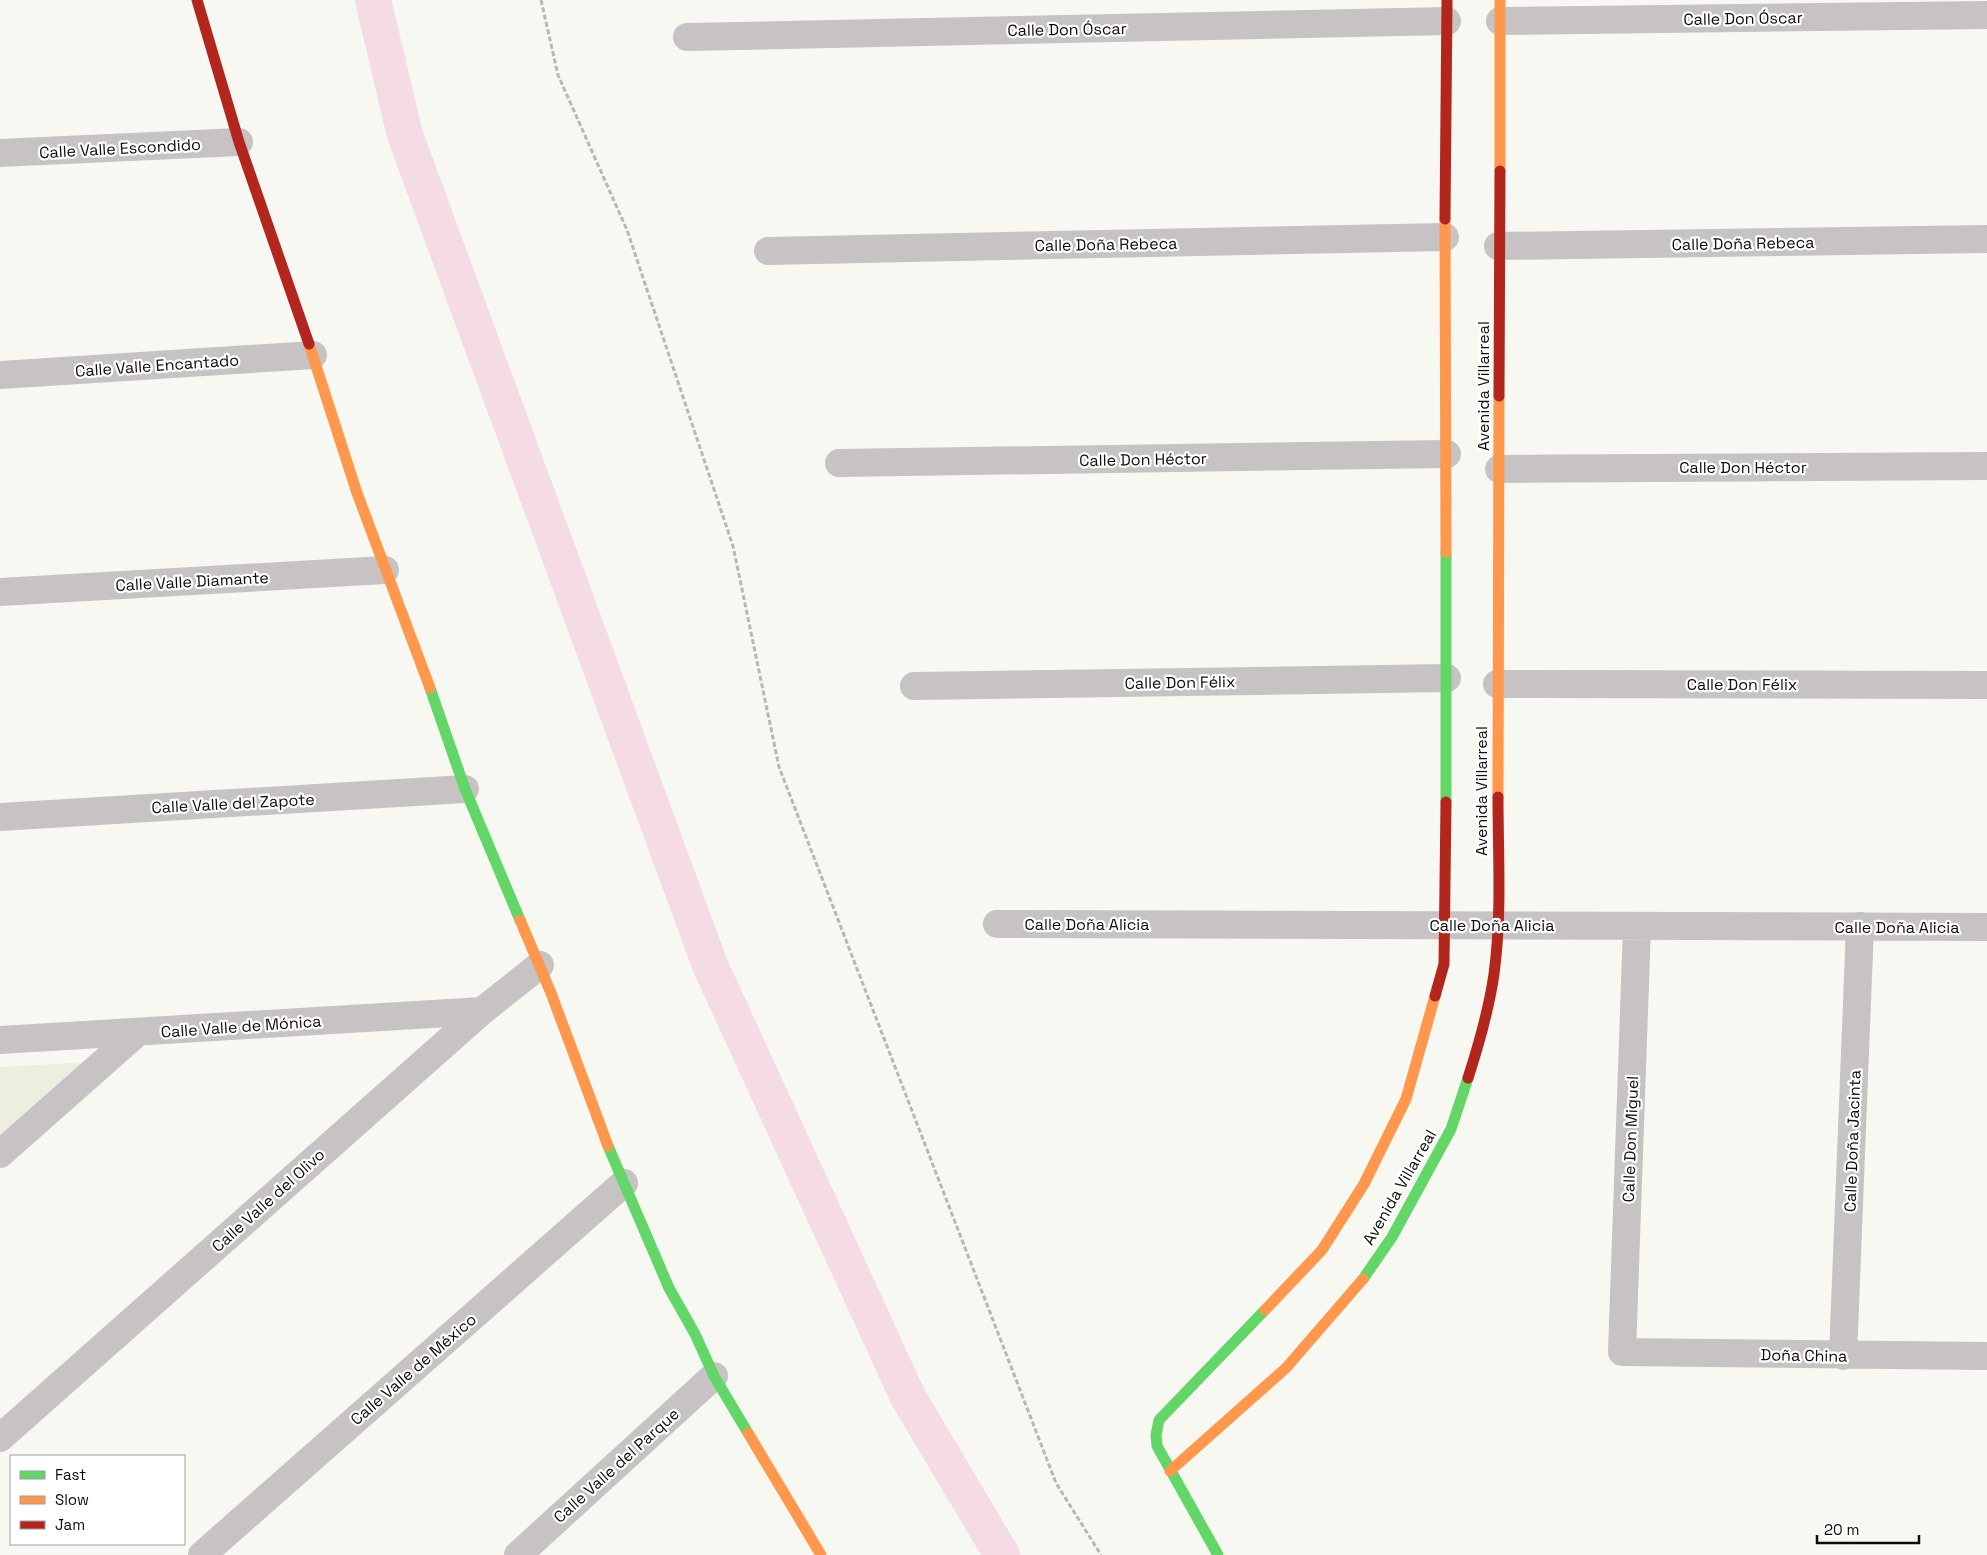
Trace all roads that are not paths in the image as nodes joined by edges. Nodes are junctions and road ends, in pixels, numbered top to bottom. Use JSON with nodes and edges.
{"nodes":[{"id":1,"x":197,"y":0,"type":"edge"},
{"id":2,"x":1447,"y":10,"type":"edge"},
{"id":3,"x":1500,"y":10,"type":"edge"},
{"id":4,"x":1987,"y":16,"type":"edge"},
{"id":5,"x":687,"y":37,"type":"dead end"},
{"id":6,"x":239,"y":142,"type":"junction"},
{"id":7,"x":0,"y":153,"type":"edge"},
{"id":8,"x":1445,"y":237,"type":"junction"},
{"id":9,"x":1987,"y":240,"type":"edge"},
{"id":10,"x":1498,"y":246,"type":"junction"},
{"id":11,"x":768,"y":251,"type":"dead end"},
{"id":12,"x":313,"y":355,"type":"junction"},
{"id":13,"x":0,"y":375,"type":"edge"},
{"id":14,"x":1447,"y":454,"type":"junction"},
{"id":15,"x":839,"y":463,"type":"dead end"},
{"id":16,"x":1987,"y":466,"type":"edge"},
{"id":17,"x":1499,"y":469,"type":"junction"},
{"id":18,"x":385,"y":570,"type":"junction"},
{"id":19,"x":0,"y":592,"type":"edge"},
{"id":20,"x":1447,"y":678,"type":"junction"},
{"id":21,"x":1497,"y":684,"type":"junction"},
{"id":22,"x":1987,"y":685,"type":"edge"},
{"id":23,"x":914,"y":686,"type":"dead end"},
{"id":24,"x":465,"y":789,"type":"junction"},
{"id":25,"x":0,"y":817,"type":"edge"},
{"id":26,"x":997,"y":924,"type":"dead end"},
{"id":27,"x":1445,"y":924,"type":"junction"},
{"id":28,"x":1498,"y":925,"type":"junction"},
{"id":29,"x":1637,"y":926,"type":"junction"},
{"id":30,"x":1860,"y":926,"type":"junction"},
{"id":31,"x":1987,"y":927,"type":"edge"},
{"id":32,"x":540,"y":966,"type":"junction"},
{"id":33,"x":482,"y":1011,"type":"junction"},
{"id":34,"x":138,"y":1032,"type":"junction"},
{"id":35,"x":0,"y":1040,"type":"edge"},
{"id":36,"x":0,"y":1154,"type":"edge"},
{"id":37,"x":624,"y":1183,"type":"junction"},
{"id":38,"x":1622,"y":1352,"type":"joint"},
{"id":39,"x":1843,"y":1356,"type":"junction"},
{"id":40,"x":1987,"y":1356,"type":"edge"},
{"id":41,"x":714,"y":1376,"type":"junction"},
{"id":42,"x":0,"y":1438,"type":"edge"},
{"id":43,"x":1170,"y":1471,"type":"junction"},
{"id":44,"x":202,"y":1555,"type":"edge"},
{"id":45,"x":518,"y":1555,"type":"edge"},
{"id":46,"x":820,"y":1555,"type":"edge"},
{"id":47,"x":1218,"y":1555,"type":"edge"}],
"edges":[{"from":1,"to":6,"type":"street"},
{"from":2,"to":5,"type":"street","name":"Calle Don Óscar"},
{"from":2,"to":8,"type":"street","name":"Avenida Villarreal"},
{"from":3,"to":4,"type":"street","name":"Calle Don Óscar"},
{"from":3,"to":10,"type":"street","name":"Avenida Villarreal"},
{"from":6,"to":7,"type":"street","name":"Calle Valle Escondido"},
{"from":6,"to":12,"type":"street"},
{"from":8,"to":11,"type":"street","name":"Calle Doña Rebeca"},
{"from":8,"to":14,"type":"street","name":"Avenida Villarreal"},
{"from":9,"to":10,"type":"street","name":"Calle Doña Rebeca"},
{"from":10,"to":17,"type":"street","name":"Avenida Villarreal"},
{"from":12,"to":13,"type":"street","name":"Calle Valle Encantado"},
{"from":12,"to":18,"type":"street"},
{"from":14,"to":15,"type":"street","name":"Calle Don Héctor"},
{"from":14,"to":20,"type":"street","name":"Avenida Villarreal"},
{"from":16,"to":17,"type":"street","name":"Calle Don Héctor"},
{"from":17,"to":21,"type":"street","name":"Avenida Villarreal"},
{"from":18,"to":19,"type":"street","name":"Calle Valle Diamante"},
{"from":18,"to":24,"type":"street"},
{"from":20,"to":23,"type":"street","name":"Calle Don Félix"},
{"from":20,"to":27,"type":"street","name":"Avenida Villarreal"},
{"from":21,"to":22,"type":"street","name":"Calle Don Félix"},
{"from":21,"to":28,"type":"street","name":"Avenida Villarreal"},
{"from":24,"to":25,"type":"street","name":"Calle Valle del Zapote"},
{"from":24,"to":32,"type":"street"},
{"from":26,"to":27,"type":"street","name":"Calle Doña Alicia"},
{"from":27,"to":28,"type":"street","name":"Calle Doña Alicia"},
{"from":27,"to":43,"type":"street","name":"Avenida Villarreal"},
{"from":28,"to":29,"type":"street","name":"Calle Doña Alicia"},
{"from":28,"to":43,"type":"street","name":"Avenida Villarreal"},
{"from":29,"to":30,"type":"street","name":"Calle Doña Alicia"},
{"from":29,"to":38,"type":"street","name":"Calle Don Miguel"},
{"from":30,"to":31,"type":"street","name":"Calle Doña Alicia"},
{"from":30,"to":39,"type":"street","name":"Calle Doña Jacinta"},
{"from":32,"to":33,"type":"street","name":"Calle Valle del Olivo"},
{"from":32,"to":37,"type":"street"},
{"from":33,"to":34,"type":"street","name":"Calle Valle de Mónica"},
{"from":33,"to":42,"type":"street","name":"Calle Valle del Olivo"},
{"from":34,"to":35,"type":"street","name":"Calle Valle de Mónica"},
{"from":34,"to":36,"type":"street"},
{"from":37,"to":41,"type":"street"},
{"from":37,"to":44,"type":"street","name":"Calle Valle de México"},
{"from":38,"to":39,"type":"street","name":"Doña China"},
{"from":39,"to":40,"type":"street","name":"Doña China"},
{"from":41,"to":45,"type":"street","name":"Calle Valle del Parque"},
{"from":41,"to":46,"type":"street"},
{"from":43,"to":47,"type":"street"}]}
